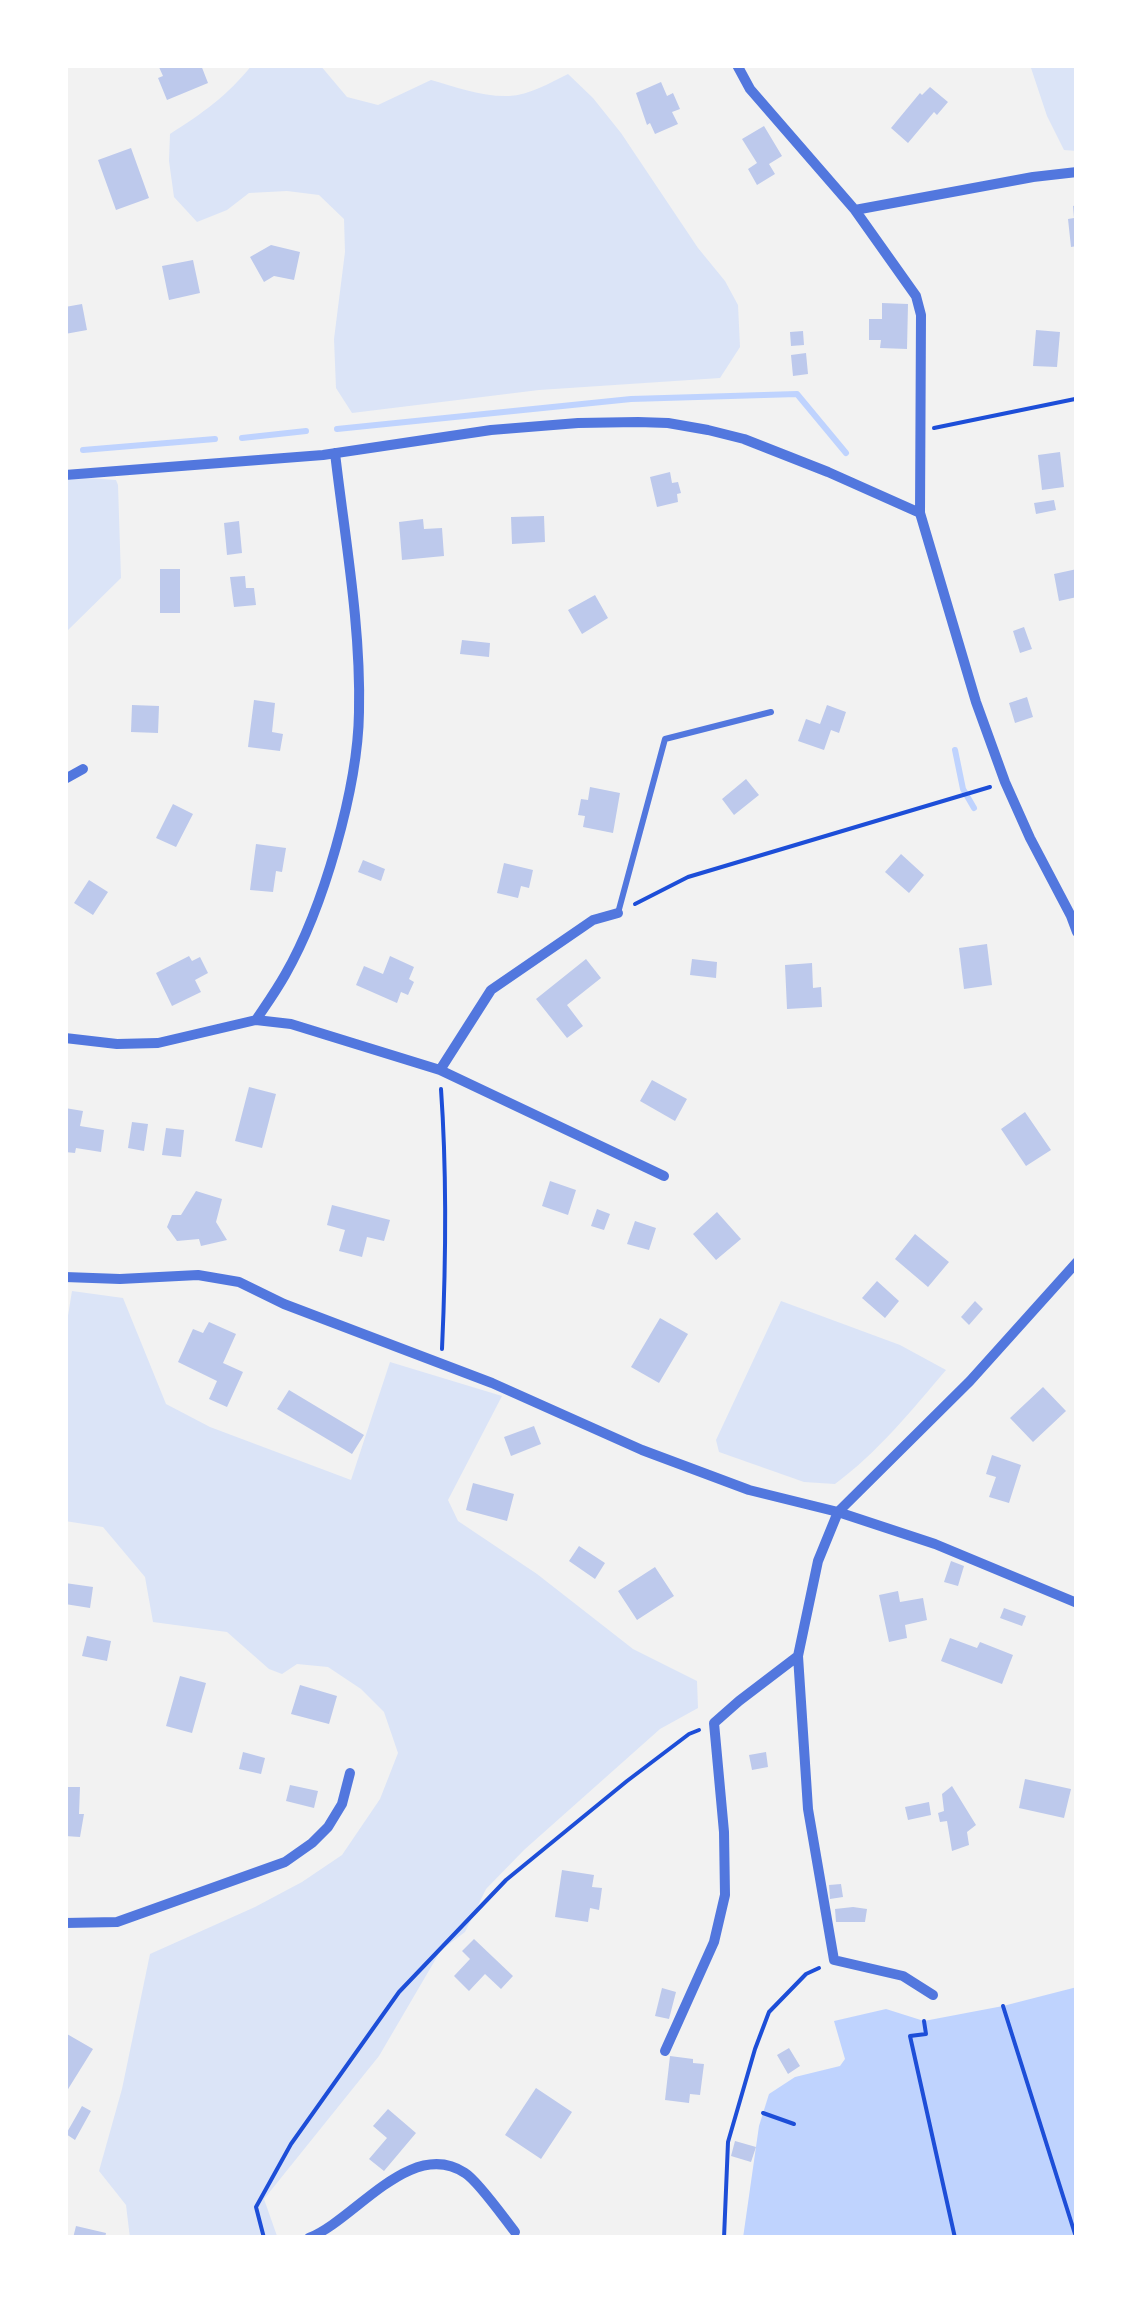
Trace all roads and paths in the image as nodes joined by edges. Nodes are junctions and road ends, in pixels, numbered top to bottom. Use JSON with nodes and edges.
{"nodes":[{"id":1,"x":737,"y":65,"type":"edge"},
{"id":2,"x":1077,"y":172,"type":"edge"},
{"id":3,"x":855,"y":210,"type":"junction"},
{"id":4,"x":1076,"y":400,"type":"edge"},
{"id":5,"x":920,"y":430,"type":"junction"},
{"id":6,"x":335,"y":453,"type":"junction"},
{"id":7,"x":65,"y":475,"type":"edge"},
{"id":8,"x":920,"y":513,"type":"junction"},
{"id":9,"x":771,"y":712,"type":"dead end"},
{"id":10,"x":83,"y":769,"type":"dead end"},
{"id":11,"x":65,"y":778,"type":"edge"},
{"id":12,"x":1004,"y":782,"type":"junction"},
{"id":13,"x":618,"y":913,"type":"junction"},
{"id":14,"x":1074,"y":914,"type":"edge"},
{"id":15,"x":1077,"y":932,"type":"edge"},
{"id":16,"x":256,"y":1020,"type":"junction"},
{"id":17,"x":65,"y":1038,"type":"edge"},
{"id":18,"x":440,"y":1070,"type":"junction"},
{"id":19,"x":664,"y":1176,"type":"dead end"},
{"id":20,"x":1077,"y":1262,"type":"edge"},
{"id":21,"x":65,"y":1277,"type":"edge"},
{"id":22,"x":441,"y":1364,"type":"junction"},
{"id":23,"x":838,"y":1512,"type":"junction"},
{"id":24,"x":1077,"y":1603,"type":"edge"},
{"id":25,"x":798,"y":1656,"type":"junction"},
{"id":26,"x":714,"y":1723,"type":"junction"},
{"id":27,"x":350,"y":1773,"type":"dead end"},
{"id":28,"x":65,"y":1924,"type":"edge"},
{"id":29,"x":834,"y":1960,"type":"junction"},
{"id":30,"x":933,"y":1995,"type":"dead end"},
{"id":31,"x":1003,"y":2006,"type":"dead end"},
{"id":32,"x":924,"y":2021,"type":"dead end"},
{"id":33,"x":665,"y":2051,"type":"dead end"},
{"id":34,"x":763,"y":2112,"type":"dead end"},
{"id":35,"x":794,"y":2124,"type":"dead end"},
{"id":36,"x":516,"y":2232,"type":"dead end"},
{"id":37,"x":1074,"y":2234,"type":"dead end"},
{"id":38,"x":264,"y":2238,"type":"edge"},
{"id":39,"x":309,"y":2238,"type":"edge"},
{"id":40,"x":724,"y":2238,"type":"edge"},
{"id":41,"x":956,"y":2238,"type":"edge"}],
"edges":[{"from":1,"to":3,"type":"street"},
{"from":2,"to":3,"type":"street"},
{"from":3,"to":5,"type":"street"},
{"from":4,"to":5,"type":"path"},
{"from":5,"to":8,"type":"street"},
{"from":6,"to":7,"type":"street"},
{"from":6,"to":8,"type":"street"},
{"from":6,"to":16,"type":"street"},
{"from":8,"to":12,"type":"street"},
{"from":9,"to":13,"type":"lane"},
{"from":10,"to":11,"type":"street"},
{"from":12,"to":13,"type":"path"},
{"from":12,"to":14,"type":"street"},
{"from":13,"to":18,"type":"street"},
{"from":14,"to":15,"type":"street"},
{"from":16,"to":17,"type":"street"},
{"from":16,"to":18,"type":"street"},
{"from":18,"to":19,"type":"street"},
{"from":18,"to":22,"type":"path"},
{"from":20,"to":23,"type":"street"},
{"from":21,"to":22,"type":"street"},
{"from":22,"to":23,"type":"street"},
{"from":23,"to":24,"type":"street"},
{"from":23,"to":25,"type":"street"},
{"from":25,"to":26,"type":"street"},
{"from":25,"to":29,"type":"street"},
{"from":26,"to":33,"type":"street"},
{"from":26,"to":38,"type":"path"},
{"from":27,"to":28,"type":"street"},
{"from":29,"to":30,"type":"street"},
{"from":29,"to":40,"type":"path"},
{"from":31,"to":37,"type":"path"},
{"from":32,"to":41,"type":"path"},
{"from":34,"to":35,"type":"path"},
{"from":36,"to":39,"type":"street"}]}
